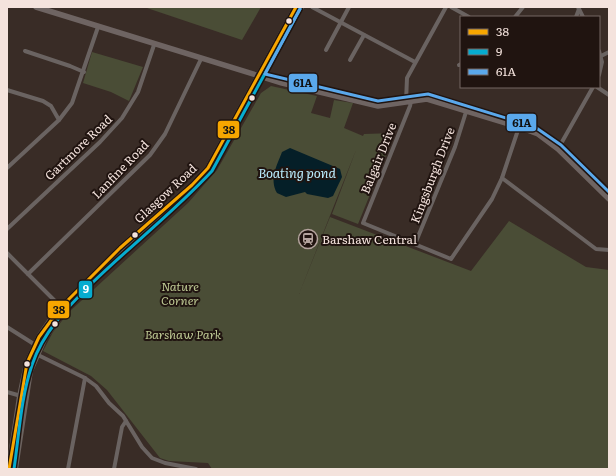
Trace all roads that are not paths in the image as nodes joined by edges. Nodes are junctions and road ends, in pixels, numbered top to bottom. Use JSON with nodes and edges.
{"nodes":[{"id":1,"x":36,"y":7,"type":"edge"},
{"id":2,"x":296,"y":7,"type":"edge"},
{"id":3,"x":301,"y":7,"type":"edge"},
{"id":4,"x":312,"y":7,"type":"edge"},
{"id":5,"x":349,"y":7,"type":"edge"},
{"id":6,"x":446,"y":7,"type":"edge"},
{"id":7,"x":451,"y":7,"type":"edge"},
{"id":8,"x":523,"y":7,"type":"edge"},
{"id":9,"x":43,"y":8,"type":"edge"},
{"id":10,"x":467,"y":16,"type":"edge"},
{"id":11,"x":516,"y":16,"type":"edge"},
{"id":12,"x":340,"y":23,"type":"junction"},
{"id":13,"x":98,"y":27,"type":"junction"},
{"id":14,"x":364,"y":35,"type":"junction"},
{"id":15,"x":154,"y":45,"type":"junction"},
{"id":16,"x":326,"y":50,"type":"dead end"},
{"id":17,"x":25,"y":51,"type":"dead end"},
{"id":18,"x":609,"y":52,"type":"edge"},
{"id":19,"x":601,"y":56,"type":"joint"},
{"id":20,"x":201,"y":59,"type":"junction"},
{"id":21,"x":350,"y":60,"type":"dead end"},
{"id":22,"x":415,"y":62,"type":"junction"},
{"id":23,"x":84,"y":72,"type":"junction"},
{"id":24,"x":600,"y":72,"type":"edge"},
{"id":25,"x":261,"y":78,"type":"junction"},
{"id":26,"x":591,"y":88,"type":"edge"},
{"id":27,"x":598,"y":88,"type":"edge"},
{"id":28,"x":7,"y":90,"type":"edge"},
{"id":29,"x":609,"y":95,"type":"edge"},
{"id":30,"x":409,"y":102,"type":"junction"},
{"id":31,"x":466,"y":112,"type":"junction"},
{"id":32,"x":59,"y":120,"type":"junction"},
{"id":33,"x":519,"y":127,"type":"junction"},
{"id":34,"x":558,"y":149,"type":"junction"},
{"id":35,"x":7,"y":168,"type":"edge"},
{"id":36,"x":502,"y":178,"type":"junction"},
{"id":37,"x":609,"y":199,"type":"edge"},
{"id":38,"x":7,"y":229,"type":"edge"},
{"id":39,"x":415,"y":244,"type":"junction"},
{"id":40,"x":609,"y":250,"type":"edge"},
{"id":41,"x":7,"y":253,"type":"edge"},
{"id":42,"x":28,"y":274,"type":"junction"},
{"id":43,"x":63,"y":308,"type":"junction"},
{"id":44,"x":7,"y":327,"type":"edge"},
{"id":45,"x":37,"y":346,"type":"junction"},
{"id":46,"x":34,"y":353,"type":"junction"},
{"id":47,"x":85,"y":378,"type":"junction"},
{"id":48,"x":7,"y":392,"type":"edge"},
{"id":49,"x":23,"y":396,"type":"junction"},
{"id":50,"x":126,"y":421,"type":"junction"},
{"id":51,"x":12,"y":457,"type":"edge"},
{"id":52,"x":165,"y":463,"type":"junction"},
{"id":53,"x":9,"y":469,"type":"edge"},
{"id":54,"x":15,"y":469,"type":"edge"},
{"id":55,"x":68,"y":469,"type":"edge"},
{"id":56,"x":114,"y":469,"type":"edge"},
{"id":57,"x":164,"y":469,"type":"edge"},
{"id":58,"x":196,"y":469,"type":"edge"}],
"edges":[{"from":1,"to":9,"type":"street"},
{"from":2,"to":25,"type":"main road","name":"Glasgow Road"},
{"from":3,"to":25,"type":"main road","name":"Glasgow Road"},
{"from":4,"to":12,"type":"street"},
{"from":5,"to":12,"type":"street"},
{"from":6,"to":22,"type":"street","name":"Balgair Drive"},
{"from":7,"to":10,"type":"street"},
{"from":8,"to":11,"type":"street"},
{"from":9,"to":13,"type":"street"},
{"from":12,"to":14,"type":"street"},
{"from":12,"to":16,"type":"street"},
{"from":13,"to":15,"type":"street"},
{"from":13,"to":23,"type":"street"},
{"from":14,"to":21,"type":"street"},
{"from":14,"to":22,"type":"street"},
{"from":15,"to":20,"type":"street"},
{"from":15,"to":38,"type":"street","name":"Gartmore Road"},
{"from":17,"to":23,"type":"street"},
{"from":18,"to":19,"type":"street"},
{"from":19,"to":24,"type":"street"},
{"from":20,"to":25,"type":"street"},
{"from":20,"to":42,"type":"street","name":"Lanfine Road"},
{"from":22,"to":30,"type":"street","name":"Balgair Drive"},
{"from":23,"to":32,"type":"street"},
{"from":25,"to":30,"type":"street"},
{"from":25,"to":43,"type":"main road","name":"Glasgow Road"},
{"from":26,"to":34,"type":"street"},
{"from":27,"to":29,"type":"street"},
{"from":28,"to":32,"type":"street"},
{"from":30,"to":31,"type":"street"},
{"from":30,"to":39,"type":"street","name":"Balgair Drive"},
{"from":31,"to":33,"type":"street"},
{"from":31,"to":39,"type":"street","name":"Kingsburgh Drive"},
{"from":32,"to":35,"type":"street"},
{"from":33,"to":34,"type":"street"},
{"from":33,"to":36,"type":"street"},
{"from":34,"to":37,"type":"street"},
{"from":36,"to":39,"type":"street"},
{"from":36,"to":40,"type":"street"},
{"from":41,"to":42,"type":"street"},
{"from":42,"to":43,"type":"street"},
{"from":43,"to":45,"type":"main road","name":"Glasgow Road"},
{"from":44,"to":45,"type":"street"},
{"from":45,"to":46,"type":"main road","name":"Glasgow Road"},
{"from":46,"to":47,"type":"street"},
{"from":46,"to":49,"type":"main road","name":"Glasgow Road"},
{"from":47,"to":50,"type":"street"},
{"from":47,"to":55,"type":"street"},
{"from":48,"to":49,"type":"street"},
{"from":49,"to":51,"type":"main road","name":"Glasgow Road"},
{"from":50,"to":52,"type":"street"},
{"from":50,"to":56,"type":"street"},
{"from":51,"to":53,"type":"main road","name":"Glasgow Road"},
{"from":51,"to":54,"type":"main road","name":"Glasgow Road"},
{"from":52,"to":57,"type":"street"},
{"from":52,"to":58,"type":"street"}]}
